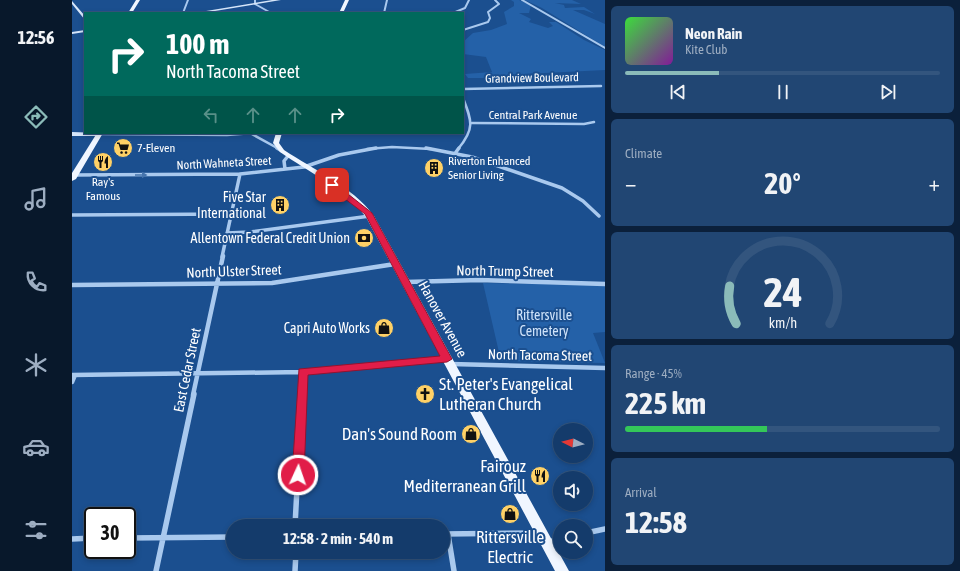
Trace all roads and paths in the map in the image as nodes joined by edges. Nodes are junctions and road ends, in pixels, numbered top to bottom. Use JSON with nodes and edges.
{"nodes":[{"id":1,"x":138,"y":0,"type":"edge"},
{"id":2,"x":188,"y":0,"type":"edge"},
{"id":3,"x":279,"y":0,"type":"edge"},
{"id":4,"x":347,"y":0,"type":"edge"},
{"id":5,"x":388,"y":0,"type":"edge"},
{"id":6,"x":469,"y":0,"type":"edge"},
{"id":7,"x":495,"y":0,"type":"edge"},
{"id":8,"x":522,"y":0,"type":"edge"},
{"id":9,"x":72,"y":2,"type":"edge"},
{"id":10,"x":255,"y":2,"type":"edge"},
{"id":11,"x":131,"y":12,"type":"edge"},
{"id":12,"x":184,"y":12,"type":"edge"},
{"id":13,"x":201,"y":12,"type":"edge"},
{"id":14,"x":269,"y":12,"type":"edge"},
{"id":15,"x":341,"y":12,"type":"edge"},
{"id":16,"x":384,"y":12,"type":"edge"},
{"id":17,"x":455,"y":12,"type":"edge"},
{"id":18,"x":84,"y":18,"type":"edge"},
{"id":19,"x":464,"y":30,"type":"edge"},
{"id":20,"x":84,"y":31,"type":"edge"},
{"id":21,"x":72,"y":33,"type":"edge"},
{"id":22,"x":605,"y":48,"type":"edge"},
{"id":23,"x":601,"y":86,"type":"dead end"},
{"id":24,"x":464,"y":89,"type":"edge"},
{"id":25,"x":464,"y":101,"type":"edge"},
{"id":26,"x":594,"y":122,"type":"dead end"},
{"id":27,"x":472,"y":123,"type":"junction"},
{"id":28,"x":72,"y":134,"type":"edge"},
{"id":29,"x":99,"y":134,"type":"edge"},
{"id":30,"x":253,"y":134,"type":"edge"},
{"id":31,"x":279,"y":134,"type":"edge"},
{"id":32,"x":282,"y":151,"type":"junction"},
{"id":33,"x":456,"y":152,"type":"junction"},
{"id":34,"x":288,"y":156,"type":"junction"},
{"id":35,"x":304,"y":167,"type":"junction"},
{"id":36,"x":285,"y":169,"type":"junction"},
{"id":37,"x":240,"y":174,"type":"junction"},
{"id":38,"x":73,"y":176,"type":"edge"},
{"id":39,"x":231,"y":214,"type":"junction"},
{"id":40,"x":72,"y":215,"type":"edge"},
{"id":41,"x":370,"y":216,"type":"junction"},
{"id":42,"x":599,"y":216,"type":"dead end"},
{"id":43,"x":227,"y":233,"type":"junction"},
{"id":44,"x":396,"y":264,"type":"junction"},
{"id":45,"x":405,"y":282,"type":"junction"},
{"id":46,"x":216,"y":284,"type":"junction"},
{"id":47,"x":605,"y":284,"type":"edge"},
{"id":48,"x":72,"y":285,"type":"edge"},
{"id":49,"x":449,"y":361,"type":"junction"},
{"id":50,"x":605,"y":368,"type":"edge"},
{"id":51,"x":303,"y":372,"type":"junction"},
{"id":52,"x":198,"y":374,"type":"junction"},
{"id":53,"x":74,"y":375,"type":"edge"},
{"id":54,"x":72,"y":382,"type":"edge"},
{"id":55,"x":295,"y":519,"type":"edge"},
{"id":56,"x":605,"y":528,"type":"edge"},
{"id":57,"x":593,"y":531,"type":"edge"},
{"id":58,"x":450,"y":534,"type":"edge"},
{"id":59,"x":163,"y":537,"type":"junction"},
{"id":60,"x":226,"y":537,"type":"edge"},
{"id":61,"x":84,"y":538,"type":"edge"},
{"id":62,"x":136,"y":538,"type":"edge"},
{"id":63,"x":549,"y":538,"type":"edge"},
{"id":64,"x":72,"y":539,"type":"edge"},
{"id":65,"x":450,"y":552,"type":"edge"},
{"id":66,"x":296,"y":559,"type":"edge"},
{"id":67,"x":156,"y":571,"type":"edge"},
{"id":68,"x":295,"y":571,"type":"edge"},
{"id":69,"x":454,"y":571,"type":"edge"},
{"id":70,"x":562,"y":571,"type":"edge"}],
"edges":[{"from":1,"to":11,"type":"main road"},
{"from":2,"to":12,"type":"street"},
{"from":3,"to":10,"type":"street"},
{"from":4,"to":15,"type":"main road"},
{"from":5,"to":16,"type":"street"},
{"from":6,"to":17,"type":"street"},
{"from":7,"to":19,"type":"street"},
{"from":8,"to":22,"type":"street"},
{"from":9,"to":18,"type":"street"},
{"from":10,"to":13,"type":"street"},
{"from":10,"to":14,"type":"street"},
{"from":20,"to":21,"type":"street"},
{"from":23,"to":24,"type":"street","name":"Grandview Boulevard"},
{"from":25,"to":27,"type":"street"},
{"from":26,"to":27,"type":"street","name":"Central Park Avenue"},
{"from":27,"to":33,"type":"street"},
{"from":28,"to":29,"type":"street"},
{"from":29,"to":38,"type":"main road"},
{"from":30,"to":32,"type":"street"},
{"from":31,"to":32,"type":"main road"},
{"from":32,"to":34,"type":"main road","name":"Hanover Avenue"},
{"from":33,"to":35,"type":"street","name":"North Wahneta Street"},
{"from":33,"to":42,"type":"street","name":"North Wahneta Street"},
{"from":34,"to":35,"type":"main road","name":"Hanover Avenue"},
{"from":34,"to":36,"type":"street"},
{"from":35,"to":36,"type":"street","name":"North Wahneta Street"},
{"from":35,"to":41,"type":"main road","name":"Hanover Avenue"},
{"from":36,"to":37,"type":"street","name":"North Wahneta Street"},
{"from":38,"to":37,"type":"street","name":"North Wahneta Street","one_way":true},
{"from":37,"to":39,"type":"street","name":"East Cedar Street"},
{"from":39,"to":40,"type":"street"},
{"from":39,"to":43,"type":"street","name":"East Cedar Street"},
{"from":41,"to":43,"type":"street"},
{"from":41,"to":44,"type":"main road","name":"Hanover Avenue"},
{"from":43,"to":46,"type":"street","name":"East Cedar Street"},
{"from":44,"to":45,"type":"main road","name":"Hanover Avenue"},
{"from":44,"to":46,"type":"street","name":"North Ulster Street"},
{"from":45,"to":47,"type":"street","name":"North Trump Street"},
{"from":45,"to":49,"type":"main road","name":"Hanover Avenue"},
{"from":46,"to":48,"type":"street","name":"North Ulster Street"},
{"from":46,"to":52,"type":"street","name":"East Cedar Street"},
{"from":49,"to":50,"type":"street","name":"North Tacoma Street"},
{"from":49,"to":51,"type":"street","name":"North Tacoma Street"},
{"from":49,"to":63,"type":"main road","name":"Hanover Avenue"},
{"from":51,"to":52,"type":"street","name":"North Tacoma Street"},
{"from":51,"to":55,"type":"street"},
{"from":52,"to":53,"type":"street","name":"North Tacoma Street"},
{"from":52,"to":59,"type":"street","name":"East Cedar Street"},
{"from":53,"to":54,"type":"street"},
{"from":56,"to":57,"type":"street"},
{"from":58,"to":63,"type":"street"},
{"from":59,"to":60,"type":"street"},
{"from":59,"to":62,"type":"street"},
{"from":59,"to":67,"type":"street","name":"East Cedar Street"},
{"from":61,"to":64,"type":"street"},
{"from":63,"to":70,"type":"main road","name":"Hanover Avenue"},
{"from":65,"to":69,"type":"street"},
{"from":66,"to":68,"type":"street"}]}
